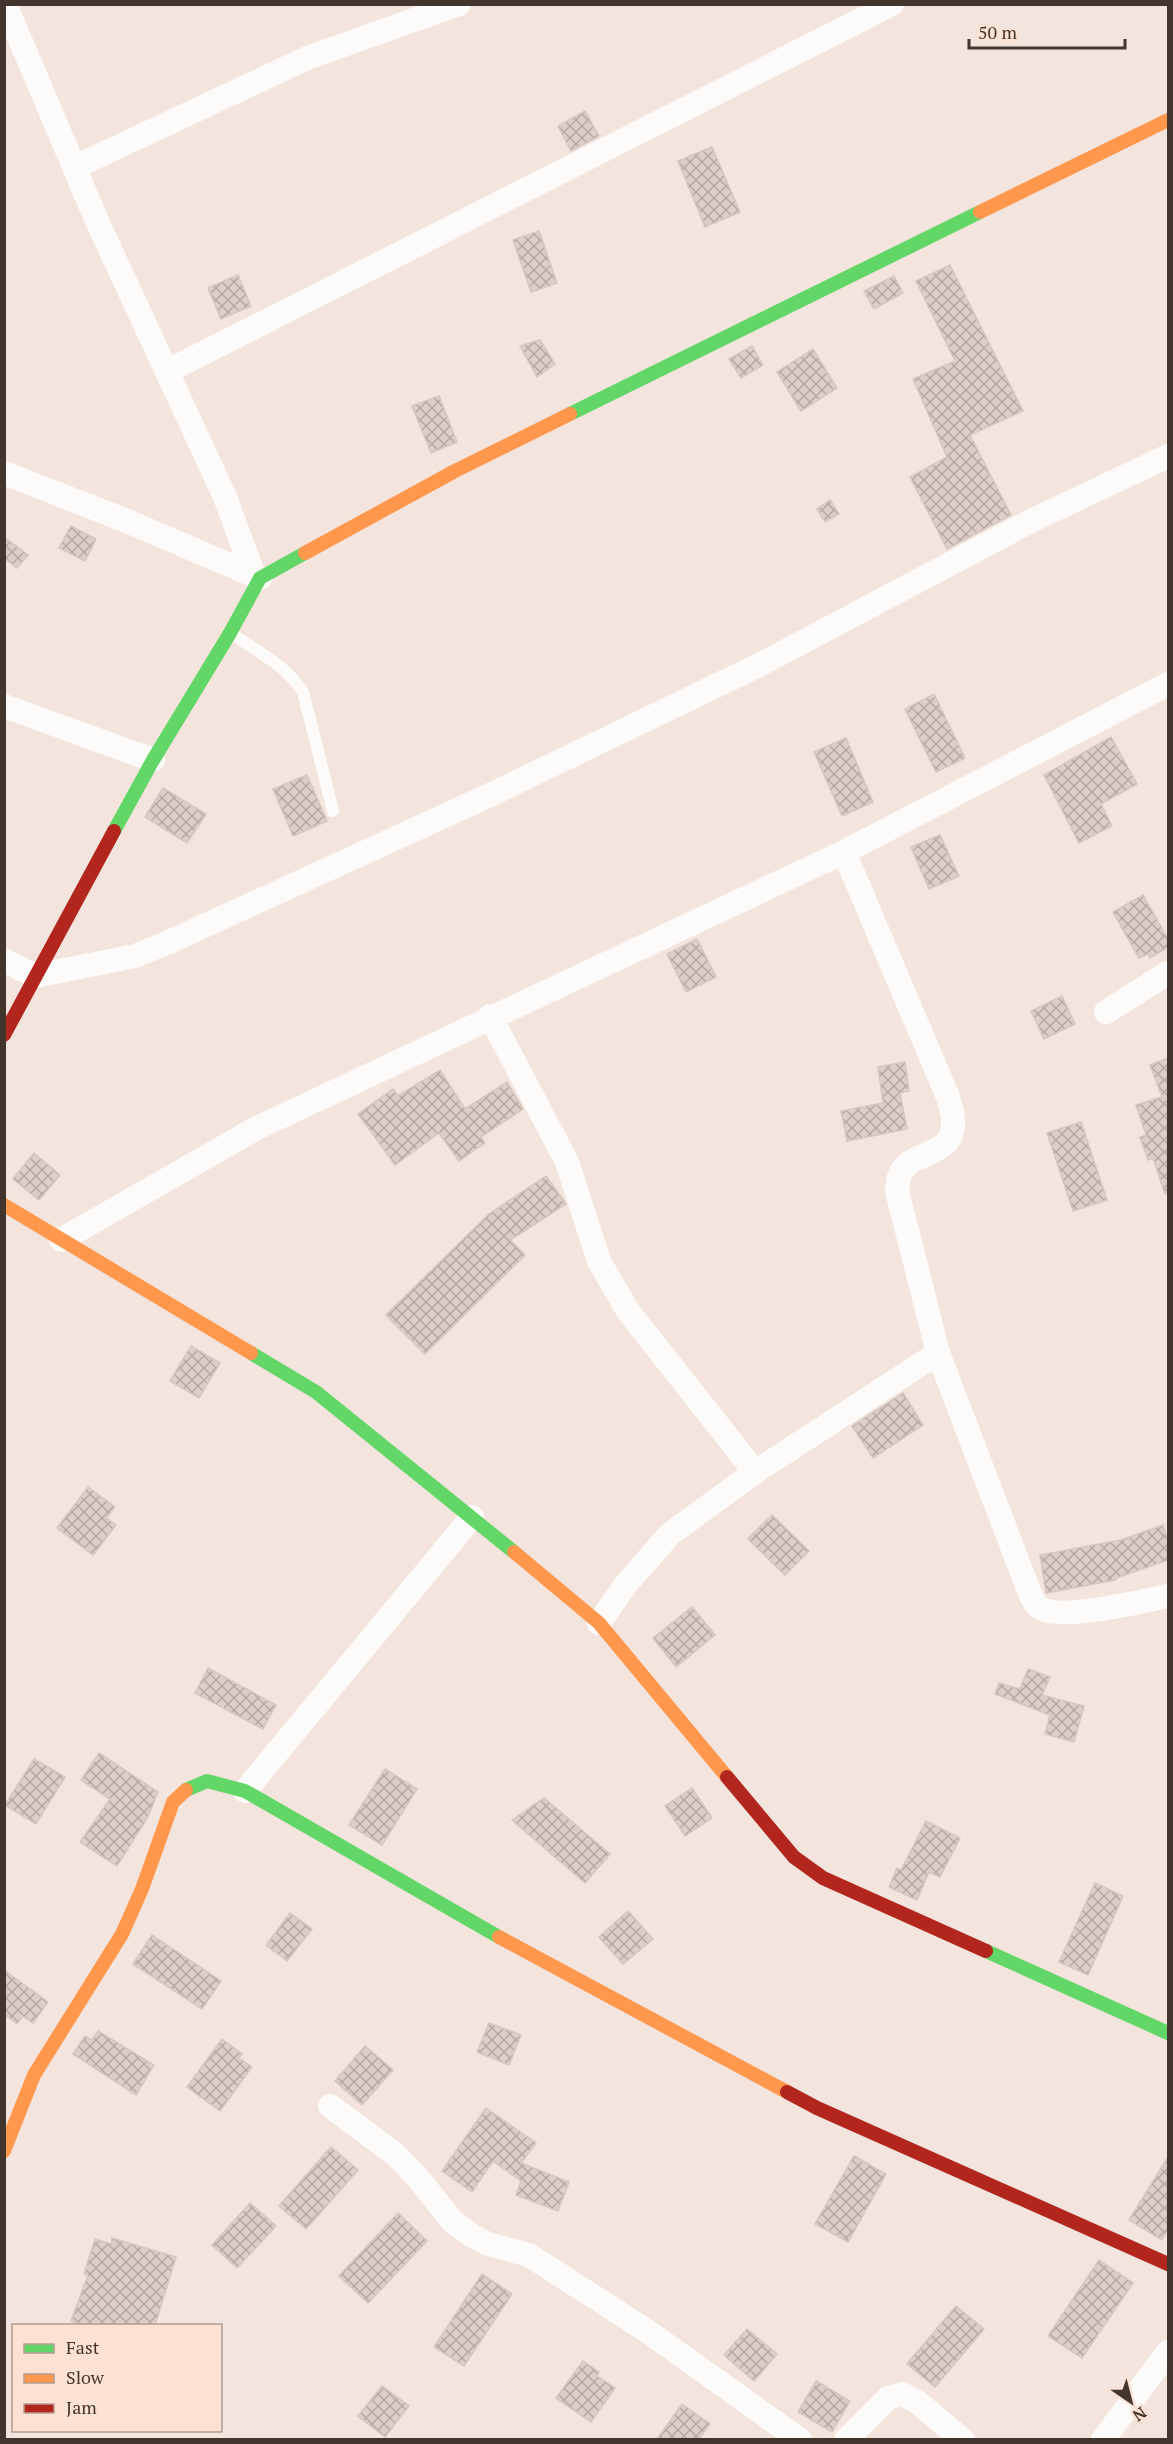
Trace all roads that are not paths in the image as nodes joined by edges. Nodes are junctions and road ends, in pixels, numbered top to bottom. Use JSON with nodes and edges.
{"nodes":[{"id":1,"x":5,"y":4,"type":"edge"},
{"id":2,"x":459,"y":4,"type":"edge"},
{"id":3,"x":892,"y":4,"type":"edge"},
{"id":4,"x":1168,"y":120,"type":"edge"},
{"id":5,"x":75,"y":167,"type":"junction"},
{"id":6,"x":168,"y":371,"type":"junction"},
{"id":7,"x":1168,"y":456,"type":"edge"},
{"id":8,"x":4,"y":473,"type":"edge"},
{"id":9,"x":257,"y":577,"type":"junction"},
{"id":10,"x":230,"y":633,"type":"junction"},
{"id":11,"x":1168,"y":684,"type":"edge"},
{"id":12,"x":4,"y":706,"type":"edge"},
{"id":13,"x":153,"y":760,"type":"junction"},
{"id":14,"x":333,"y":811,"type":"dead end"},
{"id":15,"x":844,"y":852,"type":"junction"},
{"id":16,"x":4,"y":960,"type":"edge"},
{"id":17,"x":1168,"y":973,"type":"edge"},
{"id":18,"x":35,"y":975,"type":"junction"},
{"id":19,"x":1106,"y":1012,"type":"dead end"},
{"id":20,"x":490,"y":1016,"type":"junction"},
{"id":21,"x":4,"y":1035,"type":"edge"},
{"id":22,"x":4,"y":1205,"type":"edge"},
{"id":23,"x":61,"y":1240,"type":"junction"},
{"id":24,"x":938,"y":1353,"type":"junction"},
{"id":25,"x":755,"y":1472,"type":"junction"},
{"id":26,"x":472,"y":1517,"type":"junction"},
{"id":27,"x":1168,"y":1596,"type":"edge"},
{"id":28,"x":599,"y":1623,"type":"junction"},
{"id":29,"x":246,"y":1791,"type":"junction"},
{"id":30,"x":1168,"y":2033,"type":"edge"},
{"id":31,"x":330,"y":2106,"type":"dead end"},
{"id":32,"x":4,"y":2151,"type":"edge"},
{"id":33,"x":1168,"y":2264,"type":"edge"},
{"id":34,"x":1168,"y":2352,"type":"edge"},
{"id":35,"x":800,"y":2439,"type":"edge"},
{"id":36,"x":846,"y":2439,"type":"edge"},
{"id":37,"x":963,"y":2439,"type":"edge"},
{"id":38,"x":1103,"y":2439,"type":"edge"}],
"edges":[{"from":1,"to":5,"type":"street"},
{"from":2,"to":5,"type":"street"},
{"from":3,"to":6,"type":"street"},
{"from":4,"to":9,"type":"street"},
{"from":5,"to":6,"type":"street"},
{"from":6,"to":9,"type":"street"},
{"from":7,"to":18,"type":"street"},
{"from":8,"to":9,"type":"street"},
{"from":9,"to":10,"type":"street"},
{"from":10,"to":13,"type":"street"},
{"from":10,"to":14,"type":"lane"},
{"from":11,"to":15,"type":"street"},
{"from":12,"to":13,"type":"street"},
{"from":13,"to":18,"type":"street"},
{"from":15,"to":20,"type":"street"},
{"from":15,"to":24,"type":"street"},
{"from":16,"to":18,"type":"street"},
{"from":17,"to":19,"type":"street"},
{"from":18,"to":21,"type":"street"},
{"from":20,"to":23,"type":"street"},
{"from":20,"to":25,"type":"street"},
{"from":22,"to":23,"type":"street"},
{"from":23,"to":26,"type":"street"},
{"from":24,"to":25,"type":"street"},
{"from":24,"to":27,"type":"street"},
{"from":25,"to":28,"type":"street"},
{"from":26,"to":28,"type":"street"},
{"from":26,"to":29,"type":"street"},
{"from":28,"to":30,"type":"street"},
{"from":29,"to":32,"type":"street"},
{"from":29,"to":33,"type":"street"},
{"from":31,"to":35,"type":"street"},
{"from":34,"to":38,"type":"street"},
{"from":36,"to":37,"type":"street"}]}
